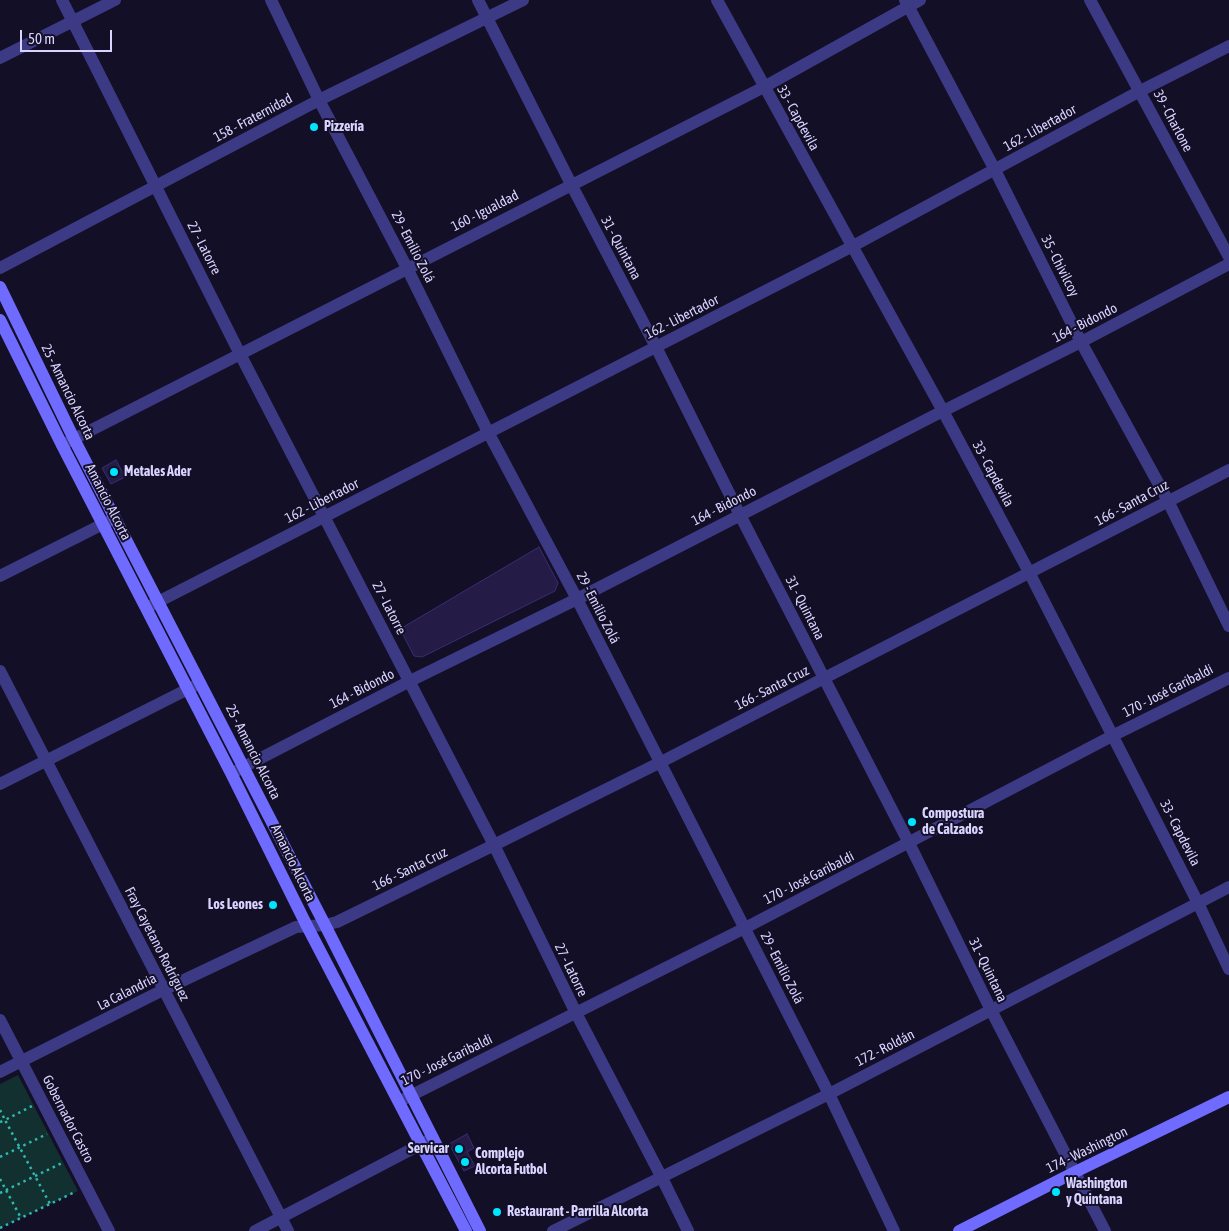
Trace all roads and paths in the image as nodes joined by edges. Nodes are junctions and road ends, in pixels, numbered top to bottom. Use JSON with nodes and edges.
{"nodes":[{"id":1,"x":62,"y":0,"type":"edge"},
{"id":2,"x":115,"y":0,"type":"edge"},
{"id":3,"x":271,"y":0,"type":"edge"},
{"id":4,"x":478,"y":0,"type":"edge"},
{"id":5,"x":523,"y":0,"type":"edge"},
{"id":6,"x":717,"y":0,"type":"edge"},
{"id":7,"x":1090,"y":0,"type":"edge"},
{"id":8,"x":911,"y":2,"type":"edge"},
{"id":9,"x":488,"y":18,"type":"junction"},
{"id":10,"x":73,"y":22,"type":"junction"},
{"id":11,"x":1229,"y":46,"type":"edge"},
{"id":12,"x":0,"y":58,"type":"edge"},
{"id":13,"x":764,"y":87,"type":"junction"},
{"id":14,"x":1140,"y":91,"type":"junction"},
{"id":15,"x":319,"y":100,"type":"junction"},
{"id":16,"x":995,"y":170,"type":"junction"},
{"id":17,"x":571,"y":184,"type":"junction"},
{"id":18,"x":155,"y":186,"type":"junction"},
{"id":19,"x":851,"y":247,"type":"junction"},
{"id":20,"x":1229,"y":257,"type":"edge"},
{"id":21,"x":1229,"y":264,"type":"edge"},
{"id":22,"x":0,"y":268,"type":"edge"},
{"id":23,"x":407,"y":268,"type":"junction"},
{"id":24,"x":0,"y":287,"type":"edge"},
{"id":25,"x":0,"y":320,"type":"edge"},
{"id":26,"x":1081,"y":342,"type":"junction"},
{"id":27,"x":656,"y":347,"type":"junction"},
{"id":28,"x":240,"y":354,"type":"junction"},
{"id":29,"x":943,"y":411,"type":"junction"},
{"id":30,"x":488,"y":432,"type":"junction"},
{"id":31,"x":74,"y":439,"type":"junction"},
{"id":32,"x":62,"y":445,"type":"junction"},
{"id":33,"x":1229,"y":470,"type":"edge"},
{"id":34,"x":1168,"y":501,"type":"junction"},
{"id":35,"x":740,"y":515,"type":"junction"},
{"id":36,"x":325,"y":516,"type":"junction"},
{"id":37,"x":115,"y":518,"type":"junction"},
{"id":38,"x":102,"y":524,"type":"junction"},
{"id":39,"x":1030,"y":574,"type":"junction"},
{"id":40,"x":0,"y":576,"type":"edge"},
{"id":41,"x":577,"y":599,"type":"junction"},
{"id":42,"x":159,"y":602,"type":"junction"},
{"id":43,"x":146,"y":608,"type":"junction"},
{"id":44,"x":1229,"y":626,"type":"edge"},
{"id":45,"x":0,"y":671,"type":"edge"},
{"id":46,"x":824,"y":678,"type":"junction"},
{"id":47,"x":1229,"y":678,"type":"edge"},
{"id":48,"x":410,"y":681,"type":"junction"},
{"id":49,"x":200,"y":682,"type":"junction"},
{"id":50,"x":188,"y":689,"type":"junction"},
{"id":51,"x":1114,"y":736,"type":"junction"},
{"id":52,"x":46,"y":760,"type":"junction"},
{"id":53,"x":660,"y":762,"type":"junction"},
{"id":54,"x":244,"y":766,"type":"junction"},
{"id":55,"x":231,"y":773,"type":"junction"},
{"id":56,"x":0,"y":784,"type":"edge"},
{"id":57,"x":909,"y":843,"type":"junction"},
{"id":58,"x":494,"y":845,"type":"junction"},
{"id":59,"x":1229,"y":887,"type":"edge"},
{"id":60,"x":1198,"y":902,"type":"junction"},
{"id":61,"x":325,"y":925,"type":"junction"},
{"id":62,"x":308,"y":926,"type":"junction"},
{"id":63,"x":745,"y":928,"type":"junction"},
{"id":64,"x":1229,"y":969,"type":"edge"},
{"id":65,"x":163,"y":990,"type":"junction"},
{"id":66,"x":991,"y":1010,"type":"junction"},
{"id":67,"x":576,"y":1013,"type":"junction"},
{"id":68,"x":0,"y":1020,"type":"edge"},
{"id":69,"x":21,"y":1062,"type":"junction"},
{"id":70,"x":0,"y":1072,"type":"edge"},
{"id":71,"x":411,"y":1094,"type":"junction"},
{"id":72,"x":829,"y":1094,"type":"junction"},
{"id":73,"x":1228,"y":1099,"type":"edge"},
{"id":74,"x":400,"y":1100,"type":"junction"},
{"id":75,"x":34,"y":1105,"type":"dead end"},
{"id":76,"x":0,"y":1110,"type":"edge"},
{"id":77,"x":5,"y":1120,"type":"junction"},
{"id":78,"x":0,"y":1122,"type":"edge"},
{"id":79,"x":48,"y":1134,"type":"dead end"},
{"id":80,"x":434,"y":1138,"type":"junction"},
{"id":81,"x":421,"y":1144,"type":"junction"},
{"id":82,"x":20,"y":1148,"type":"junction"},
{"id":83,"x":0,"y":1158,"type":"edge"},
{"id":84,"x":63,"y":1162,"type":"dead end"},
{"id":85,"x":1075,"y":1172,"type":"junction"},
{"id":86,"x":35,"y":1176,"type":"junction"},
{"id":87,"x":662,"y":1178,"type":"junction"},
{"id":88,"x":0,"y":1179,"type":"edge"},
{"id":89,"x":6,"y":1190,"type":"junction"},
{"id":90,"x":78,"y":1191,"type":"dead end"},
{"id":91,"x":0,"y":1193,"type":"edge"},
{"id":92,"x":50,"y":1204,"type":"junction"},
{"id":93,"x":21,"y":1218,"type":"junction"},
{"id":94,"x":281,"y":1218,"type":"junction"},
{"id":95,"x":0,"y":1228,"type":"edge"},
{"id":96,"x":108,"y":1231,"type":"edge"},
{"id":97,"x":255,"y":1231,"type":"edge"},
{"id":98,"x":288,"y":1231,"type":"edge"},
{"id":99,"x":466,"y":1231,"type":"edge"},
{"id":100,"x":480,"y":1231,"type":"edge"},
{"id":101,"x":553,"y":1231,"type":"edge"},
{"id":102,"x":688,"y":1231,"type":"edge"},
{"id":103,"x":894,"y":1231,"type":"edge"},
{"id":104,"x":959,"y":1231,"type":"edge"},
{"id":105,"x":1105,"y":1231,"type":"edge"}],
"edges":[{"from":1,"to":10,"type":"street","name":"27 - Latorre"},
{"from":2,"to":10,"type":"street"},
{"from":3,"to":15,"type":"street","name":"29 - Emilio Zolá"},
{"from":4,"to":9,"type":"street","name":"31 - Quintana"},
{"from":5,"to":9,"type":"street","name":"158 - Fraternidad"},
{"from":6,"to":13,"type":"street","name":"33 - Capdevila"},
{"from":7,"to":14,"type":"street","name":"39 - Charlone"},
{"from":8,"to":13,"type":"street","name":"160 - Igualdad"},
{"from":8,"to":16,"type":"street","name":"35 - Chivilcoy"},
{"from":9,"to":15,"type":"street","name":"158 - Fraternidad"},
{"from":9,"to":17,"type":"street","name":"31 - Quintana"},
{"from":10,"to":12,"type":"street"},
{"from":10,"to":18,"type":"street","name":"27 - Latorre"},
{"from":11,"to":14,"type":"street","name":"162 - Libertador"},
{"from":13,"to":17,"type":"street","name":"160 - Igualdad"},
{"from":13,"to":19,"type":"street","name":"33 - Capdevila"},
{"from":14,"to":16,"type":"street","name":"162 - Libertador"},
{"from":14,"to":20,"type":"street","name":"39 - Charlone"},
{"from":15,"to":18,"type":"street","name":"158 - Fraternidad"},
{"from":15,"to":23,"type":"street","name":"29 - Emilio Zolá"},
{"from":16,"to":19,"type":"street","name":"162 - Libertador"},
{"from":16,"to":26,"type":"street","name":"35 - Chivilcoy"},
{"from":17,"to":23,"type":"street","name":"160 - Igualdad"},
{"from":17,"to":27,"type":"street","name":"31 - Quintana"},
{"from":18,"to":22,"type":"street","name":"158 - Fraternidad"},
{"from":18,"to":28,"type":"street","name":"27 - Latorre"},
{"from":19,"to":27,"type":"street","name":"162 - Libertador"},
{"from":19,"to":29,"type":"street","name":"33 - Capdevila"},
{"from":21,"to":26,"type":"street","name":"164 - Bidondo"},
{"from":23,"to":28,"type":"street","name":"160 - Igualdad"},
{"from":23,"to":30,"type":"street","name":"29 - Emilio Zolá"},
{"from":24,"to":31,"type":"main road","name":"25 - Amancio Alcorta"},
{"from":25,"to":32,"type":"main road","name":"Amancio Alcorta"},
{"from":26,"to":29,"type":"street","name":"164 - Bidondo"},
{"from":26,"to":34,"type":"street","name":"35 - Chivilcoy"},
{"from":27,"to":30,"type":"street","name":"162 - Libertador"},
{"from":27,"to":35,"type":"street","name":"31 - Quintana"},
{"from":28,"to":31,"type":"street","name":"160 - Igualdad"},
{"from":28,"to":36,"type":"street","name":"27 - Latorre"},
{"from":29,"to":35,"type":"street","name":"164 - Bidondo"},
{"from":29,"to":39,"type":"street","name":"33 - Capdevila"},
{"from":30,"to":36,"type":"street","name":"162 - Libertador"},
{"from":30,"to":41,"type":"street","name":"29 - Emilio Zolá"},
{"from":31,"to":32,"type":"street","name":"160 - Igualdad"},
{"from":31,"to":37,"type":"main road","name":"25 - Amancio Alcorta"},
{"from":32,"to":38,"type":"main road","name":"Amancio Alcorta"},
{"from":33,"to":34,"type":"street","name":"166 - Santa Cruz"},
{"from":34,"to":39,"type":"street","name":"166 - Santa Cruz"},
{"from":34,"to":44,"type":"street","name":"35 - Chivilcoy"},
{"from":35,"to":41,"type":"street","name":"164 - Bidondo"},
{"from":35,"to":46,"type":"street","name":"31 - Quintana"},
{"from":36,"to":42,"type":"street","name":"162 - Libertador"},
{"from":36,"to":48,"type":"street","name":"27 - Latorre"},
{"from":37,"to":38,"type":"street"},
{"from":37,"to":42,"type":"main road","name":"25 - Amancio Alcorta"},
{"from":38,"to":40,"type":"street"},
{"from":38,"to":43,"type":"main road","name":"Amancio Alcorta"},
{"from":39,"to":46,"type":"street","name":"166 - Santa Cruz"},
{"from":39,"to":51,"type":"street","name":"33 - Capdevila"},
{"from":41,"to":48,"type":"street","name":"164 - Bidondo"},
{"from":41,"to":53,"type":"street","name":"29 - Emilio Zolá"},
{"from":42,"to":43,"type":"street","name":"162 - Libertador"},
{"from":42,"to":49,"type":"main road","name":"25 - Amancio Alcorta"},
{"from":43,"to":50,"type":"main road","name":"Amancio Alcorta"},
{"from":45,"to":52,"type":"street","name":"Fray Cayetano Rodríguez"},
{"from":46,"to":53,"type":"street","name":"166 - Santa Cruz"},
{"from":46,"to":57,"type":"street","name":"31 - Quintana"},
{"from":47,"to":51,"type":"street","name":"170 - José Garibaldi"},
{"from":48,"to":54,"type":"street","name":"164 - Bidondo"},
{"from":48,"to":58,"type":"street","name":"27 - Latorre"},
{"from":49,"to":50,"type":"street"},
{"from":49,"to":54,"type":"main road","name":"25 - Amancio Alcorta"},
{"from":50,"to":52,"type":"street"},
{"from":50,"to":55,"type":"main road","name":"Amancio Alcorta"},
{"from":51,"to":57,"type":"street","name":"170 - José Garibaldi"},
{"from":51,"to":60,"type":"street","name":"33 - Capdevila"},
{"from":52,"to":56,"type":"street"},
{"from":52,"to":65,"type":"street","name":"Fray Cayetano Rodríguez"},
{"from":53,"to":58,"type":"street","name":"166 - Santa Cruz"},
{"from":53,"to":63,"type":"street","name":"29 - Emilio Zolá"},
{"from":54,"to":55,"type":"street","name":"164 - Bidondo"},
{"from":54,"to":61,"type":"main road","name":"25 - Amancio Alcorta"},
{"from":55,"to":62,"type":"main road","name":"Amancio Alcorta"},
{"from":57,"to":63,"type":"street","name":"170 - José Garibaldi"},
{"from":57,"to":66,"type":"street","name":"31 - Quintana"},
{"from":58,"to":61,"type":"street","name":"166 - Santa Cruz"},
{"from":58,"to":67,"type":"street","name":"27 - Latorre"},
{"from":59,"to":60,"type":"street","name":"172 - Roldán"},
{"from":60,"to":64,"type":"street","name":"33 - Capdevila"},
{"from":60,"to":66,"type":"street","name":"172 - Roldán"},
{"from":61,"to":62,"type":"street","name":"La Calandria"},
{"from":61,"to":71,"type":"main road","name":"25 - Amancio Alcorta"},
{"from":62,"to":65,"type":"street","name":"La Calandria"},
{"from":62,"to":74,"type":"main road","name":"Amancio Alcorta"},
{"from":63,"to":67,"type":"street","name":"170 - José Garibaldi"},
{"from":63,"to":72,"type":"street","name":"29 - Emilio Zolá"},
{"from":65,"to":69,"type":"street","name":"La Calandria"},
{"from":65,"to":94,"type":"street","name":"Fray Cayetano Rodríguez"},
{"from":66,"to":72,"type":"street","name":"172 - Roldán"},
{"from":66,"to":85,"type":"street","name":"31 - Quintana"},
{"from":67,"to":71,"type":"street","name":"170 - José Garibaldi"},
{"from":67,"to":87,"type":"street","name":"27 - Latorre"},
{"from":68,"to":69,"type":"street","name":"Gobernador Castro"},
{"from":69,"to":70,"type":"street","name":"La Calandria"},
{"from":69,"to":96,"type":"street","name":"Gobernador Castro"},
{"from":71,"to":74,"type":"street","name":"170 - José Garibaldi"},
{"from":71,"to":80,"type":"main road","name":"25 - Amancio Alcorta"},
{"from":72,"to":87,"type":"street","name":"172 - Roldán"},
{"from":72,"to":103,"type":"street","name":"29 - Emilio Zolá"},
{"from":73,"to":85,"type":"main road","name":"174 - Washington"},
{"from":74,"to":81,"type":"main road","name":"Amancio Alcorta"},
{"from":75,"to":77,"type":"path"},
{"from":76,"to":77,"type":"path"},
{"from":77,"to":78,"type":"path"},
{"from":77,"to":82,"type":"path"},
{"from":79,"to":82,"type":"path"},
{"from":80,"to":81,"type":"street"},
{"from":80,"to":100,"type":"main road","name":"25 - Amancio Alcorta"},
{"from":81,"to":94,"type":"street"},
{"from":81,"to":99,"type":"main road","name":"Amancio Alcorta"},
{"from":82,"to":83,"type":"path"},
{"from":82,"to":86,"type":"path"},
{"from":84,"to":86,"type":"path"},
{"from":85,"to":104,"type":"main road","name":"174 - Washington"},
{"from":85,"to":105,"type":"street","name":"31 - Quintana"},
{"from":86,"to":89,"type":"path"},
{"from":86,"to":92,"type":"path"},
{"from":87,"to":101,"type":"street","name":"172 - Roldán"},
{"from":87,"to":102,"type":"street","name":"27 - Latorre"},
{"from":88,"to":89,"type":"path"},
{"from":89,"to":91,"type":"path"},
{"from":89,"to":93,"type":"path"},
{"from":90,"to":92,"type":"path"},
{"from":92,"to":93,"type":"path"},
{"from":93,"to":95,"type":"path"},
{"from":94,"to":97,"type":"street"},
{"from":94,"to":98,"type":"street","name":"Fray Cayetano Rodríguez"}]}
